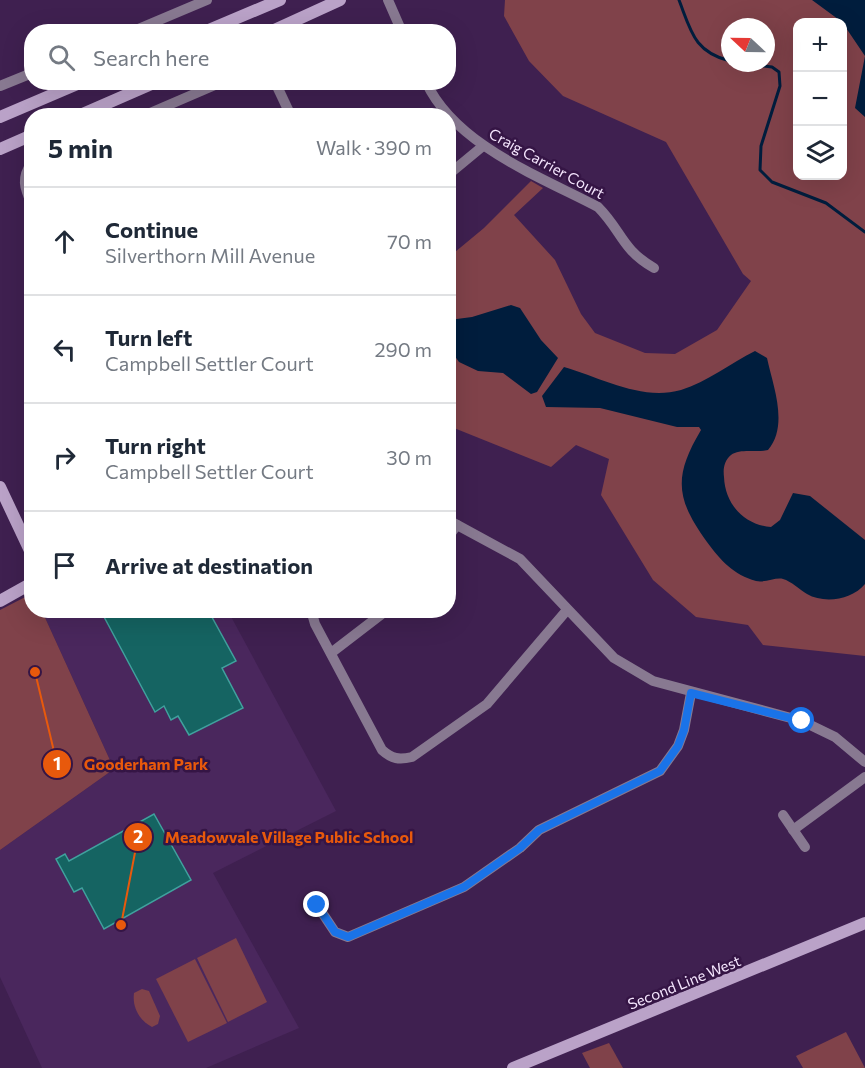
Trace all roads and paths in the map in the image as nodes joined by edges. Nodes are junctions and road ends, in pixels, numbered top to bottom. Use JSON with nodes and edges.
{"nodes":[{"id":1,"x":207,"y":0,"type":"edge"},
{"id":2,"x":280,"y":0,"type":"edge"},
{"id":3,"x":340,"y":0,"type":"edge"},
{"id":4,"x":388,"y":0,"type":"edge"},
{"id":5,"x":151,"y":24,"type":"edge"},
{"id":6,"x":223,"y":24,"type":"edge"},
{"id":7,"x":288,"y":24,"type":"edge"},
{"id":8,"x":398,"y":24,"type":"edge"},
{"id":9,"x":24,"y":76,"type":"edge"},
{"id":10,"x":0,"y":86,"type":"edge"},
{"id":11,"x":63,"y":90,"type":"edge"},
{"id":12,"x":138,"y":90,"type":"edge"},
{"id":13,"x":203,"y":90,"type":"edge"},
{"id":14,"x":280,"y":90,"type":"edge"},
{"id":15,"x":432,"y":90,"type":"edge"},
{"id":16,"x":96,"y":108,"type":"edge"},
{"id":17,"x":162,"y":108,"type":"edge"},
{"id":18,"x":287,"y":108,"type":"edge"},
{"id":19,"x":445,"y":108,"type":"edge"},
{"id":20,"x":0,"y":117,"type":"edge"},
{"id":21,"x":456,"y":122,"type":"edge"},
{"id":22,"x":24,"y":138,"type":"edge"},
{"id":23,"x":483,"y":146,"type":"junction"},
{"id":24,"x":0,"y":149,"type":"edge"},
{"id":25,"x":456,"y":168,"type":"edge"},
{"id":26,"x":654,"y":268,"type":"dead end"},
{"id":27,"x":0,"y":487,"type":"edge"},
{"id":28,"x":456,"y":524,"type":"edge"},
{"id":29,"x":24,"y":538,"type":"edge"},
{"id":30,"x":24,"y":588,"type":"edge"},
{"id":31,"x":0,"y":601,"type":"edge"},
{"id":32,"x":567,"y":610,"type":"junction"},
{"id":33,"x":315,"y":618,"type":"edge"},
{"id":34,"x":376,"y":618,"type":"edge"},
{"id":35,"x":331,"y":652,"type":"junction"},
{"id":36,"x":691,"y":693,"type":"junction"},
{"id":37,"x":865,"y":762,"type":"edge"},
{"id":38,"x":865,"y":777,"type":"edge"},
{"id":39,"x":783,"y":815,"type":"dead end"},
{"id":40,"x":793,"y":830,"type":"junction"},
{"id":41,"x":806,"y":847,"type":"dead end"},
{"id":42,"x":317,"y":905,"type":"dead end"},
{"id":43,"x":865,"y":923,"type":"edge"},
{"id":44,"x":513,"y":1068,"type":"edge"}],
"edges":[{"from":1,"to":5,"type":"street"},
{"from":2,"to":6,"type":"street"},
{"from":3,"to":7,"type":"street"},
{"from":4,"to":8,"type":"street"},
{"from":9,"to":10,"type":"street"},
{"from":11,"to":20,"type":"street"},
{"from":12,"to":16,"type":"street"},
{"from":13,"to":17,"type":"street"},
{"from":14,"to":18,"type":"street"},
{"from":15,"to":19,"type":"street","name":"Craig Carrier Court"},
{"from":21,"to":23,"type":"street","name":"Craig Carrier Court"},
{"from":22,"to":24,"type":"street"},
{"from":23,"to":25,"type":"street"},
{"from":23,"to":26,"type":"street","name":"Craig Carrier Court"},
{"from":27,"to":29,"type":"street"},
{"from":28,"to":32,"type":"street"},
{"from":30,"to":31,"type":"street"},
{"from":32,"to":35,"type":"street"},
{"from":32,"to":36,"type":"street"},
{"from":33,"to":35,"type":"street"},
{"from":34,"to":35,"type":"street"},
{"from":36,"to":37,"type":"street"},
{"from":36,"to":42,"type":"street"},
{"from":38,"to":40,"type":"street"},
{"from":39,"to":40,"type":"street"},
{"from":40,"to":41,"type":"street"},
{"from":43,"to":44,"type":"street","name":"Second Line West"}]}
